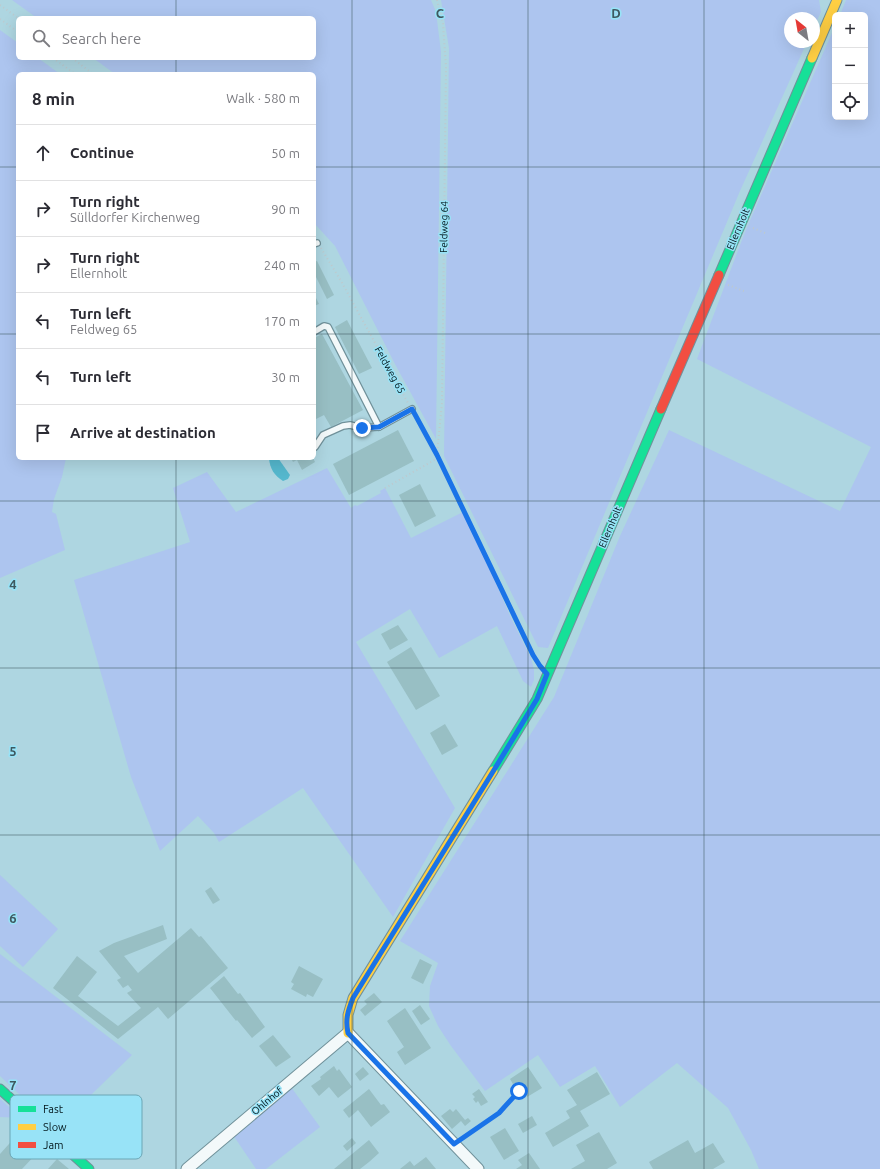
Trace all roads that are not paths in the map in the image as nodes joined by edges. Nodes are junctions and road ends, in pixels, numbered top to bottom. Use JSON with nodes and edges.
{"nodes":[{"id":1,"x":837,"y":0,"type":"edge"},
{"id":2,"x":316,"y":331,"type":"edge"},
{"id":3,"x":412,"y":409,"type":"road end"},
{"id":4,"x":379,"y":427,"type":"junction"},
{"id":5,"x":316,"y":446,"type":"edge"},
{"id":6,"x":348,"y":1033,"type":"junction"},
{"id":7,"x":0,"y":1089,"type":"edge"},
{"id":8,"x":10,"y":1098,"type":"edge"},
{"id":9,"x":78,"y":1159,"type":"edge"},
{"id":10,"x":89,"y":1169,"type":"edge"},
{"id":11,"x":187,"y":1169,"type":"edge"},
{"id":12,"x":478,"y":1169,"type":"edge"}],
"edges":[{"from":1,"to":6,"type":"street","name":"Ellernholt"},
{"from":2,"to":4,"type":"lane"},
{"from":3,"to":4,"type":"lane"},
{"from":4,"to":5,"type":"lane"},
{"from":6,"to":11,"type":"street","name":"Ohlnhof"},
{"from":6,"to":12,"type":"street"},
{"from":7,"to":8,"type":"street"},
{"from":9,"to":10,"type":"street"}]}
